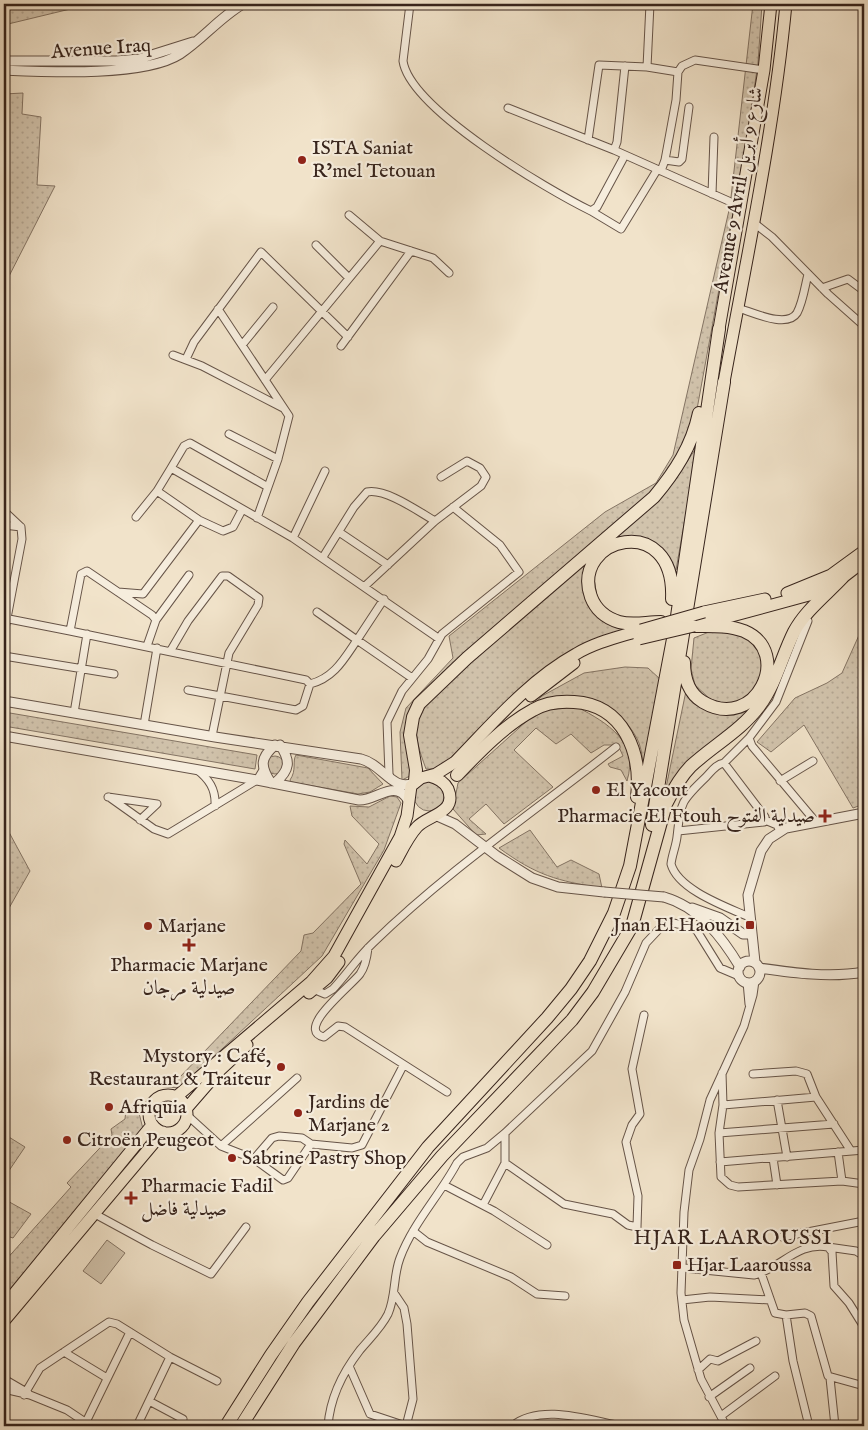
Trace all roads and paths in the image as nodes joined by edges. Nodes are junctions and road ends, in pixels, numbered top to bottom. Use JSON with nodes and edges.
{"nodes":[{"id":1,"x":243,"y":4,"type":"edge"},
{"id":2,"x":410,"y":4,"type":"edge"},
{"id":3,"x":650,"y":4,"type":"edge"},
{"id":4,"x":771,"y":4,"type":"edge"},
{"id":5,"x":786,"y":4,"type":"edge"},
{"id":6,"x":194,"y":42,"type":"junction"},
{"id":7,"x":4,"y":61,"type":"edge"},
{"id":8,"x":625,"y":66,"type":"junction"},
{"id":9,"x":647,"y":67,"type":"junction"},
{"id":10,"x":4,"y":70,"type":"edge"},
{"id":11,"x":764,"y":70,"type":"junction"},
{"id":12,"x":678,"y":72,"type":"junction"},
{"id":13,"x":689,"y":107,"type":"dead end"},
{"id":14,"x":508,"y":108,"type":"dead end"},
{"id":15,"x":714,"y":137,"type":"dead end"},
{"id":16,"x":588,"y":140,"type":"junction"},
{"id":17,"x":614,"y":150,"type":"junction"},
{"id":18,"x":626,"y":155,"type":"junction"},
{"id":19,"x":666,"y":160,"type":"junction"},
{"id":20,"x":659,"y":170,"type":"junction"},
{"id":21,"x":712,"y":194,"type":"junction"},
{"id":22,"x":742,"y":206,"type":"junction"},
{"id":23,"x":591,"y":211,"type":"junction"},
{"id":24,"x":349,"y":215,"type":"dead end"},
{"id":25,"x":754,"y":223,"type":"junction"},
{"id":26,"x":380,"y":241,"type":"junction"},
{"id":27,"x":316,"y":245,"type":"dead end"},
{"id":28,"x":411,"y":252,"type":"junction"},
{"id":29,"x":449,"y":273,"type":"dead end"},
{"id":30,"x":808,"y":274,"type":"junction"},
{"id":31,"x":349,"y":278,"type":"junction"},
{"id":32,"x":822,"y":288,"type":"junction"},
{"id":33,"x":864,"y":290,"type":"edge"},
{"id":34,"x":273,"y":307,"type":"dead end"},
{"id":35,"x":738,"y":308,"type":"junction"},
{"id":36,"x":218,"y":309,"type":"junction"},
{"id":37,"x":322,"y":311,"type":"junction"},
{"id":38,"x":864,"y":326,"type":"edge"},
{"id":39,"x":719,"y":329,"type":"junction"},
{"id":40,"x":348,"y":337,"type":"junction"},
{"id":41,"x":242,"y":345,"type":"junction"},
{"id":42,"x":342,"y":346,"type":"dead end"},
{"id":43,"x":173,"y":355,"type":"dead end"},
{"id":44,"x":186,"y":360,"type":"junction"},
{"id":45,"x":265,"y":380,"type":"junction"},
{"id":46,"x":724,"y":382,"type":"junction"},
{"id":47,"x":284,"y":409,"type":"junction"},
{"id":48,"x":229,"y":434,"type":"dead end"},
{"id":49,"x":278,"y":460,"type":"junction"},
{"id":50,"x":171,"y":468,"type":"junction"},
{"id":51,"x":325,"y":471,"type":"dead end"},
{"id":52,"x":441,"y":477,"type":"dead end"},
{"id":53,"x":268,"y":487,"type":"junction"},
{"id":54,"x":157,"y":492,"type":"junction"},
{"id":55,"x":452,"y":507,"type":"junction"},
{"id":56,"x":242,"y":510,"type":"junction"},
{"id":57,"x":4,"y":511,"type":"edge"},
{"id":58,"x":136,"y":517,"type":"dead end"},
{"id":59,"x":257,"y":518,"type":"junction"},
{"id":60,"x":199,"y":520,"type":"junction"},
{"id":61,"x":435,"y":522,"type":"junction"},
{"id":62,"x":4,"y":525,"type":"edge"},
{"id":63,"x":21,"y":527,"type":"junction"},
{"id":64,"x":339,"y":532,"type":"junction"},
{"id":65,"x":293,"y":538,"type":"junction"},
{"id":66,"x":864,"y":551,"type":"edge"},
{"id":67,"x":323,"y":557,"type":"junction"},
{"id":68,"x":864,"y":561,"type":"edge"},
{"id":69,"x":388,"y":565,"type":"junction"},
{"id":70,"x":189,"y":575,"type":"dead end"},
{"id":71,"x":842,"y":578,"type":"junction"},
{"id":72,"x":365,"y":586,"type":"junction"},
{"id":73,"x":118,"y":592,"type":"junction"},
{"id":74,"x":825,"y":596,"type":"junction"},
{"id":75,"x":384,"y":599,"type":"junction"},
{"id":76,"x":317,"y":612,"type":"dead end"},
{"id":77,"x":5,"y":618,"type":"edge"},
{"id":78,"x":156,"y":620,"type":"junction"},
{"id":79,"x":668,"y":622,"type":"junction"},
{"id":80,"x":694,"y":626,"type":"junction"},
{"id":81,"x":70,"y":630,"type":"junction"},
{"id":82,"x":4,"y":634,"type":"edge"},
{"id":83,"x":87,"y":634,"type":"junction"},
{"id":84,"x":640,"y":635,"type":"junction"},
{"id":85,"x":438,"y":638,"type":"junction"},
{"id":86,"x":357,"y":640,"type":"junction"},
{"id":87,"x":147,"y":646,"type":"junction"},
{"id":88,"x":670,"y":646,"type":"junction"},
{"id":89,"x":157,"y":648,"type":"junction"},
{"id":90,"x":171,"y":650,"type":"junction"},
{"id":91,"x":4,"y":656,"type":"edge"},
{"id":92,"x":226,"y":663,"type":"junction"},
{"id":93,"x":81,"y":669,"type":"junction"},
{"id":94,"x":114,"y":674,"type":"dead end"},
{"id":95,"x":412,"y":678,"type":"junction"},
{"id":96,"x":310,"y":684,"type":"junction"},
{"id":97,"x":188,"y":690,"type":"dead end"},
{"id":98,"x":220,"y":696,"type":"junction"},
{"id":99,"x":4,"y":701,"type":"edge"},
{"id":100,"x":74,"y":713,"type":"junction"},
{"id":101,"x":144,"y":725,"type":"junction"},
{"id":102,"x":4,"y":736,"type":"edge"},
{"id":103,"x":212,"y":736,"type":"junction"},
{"id":104,"x":749,"y":738,"type":"junction"},
{"id":105,"x":278,"y":745,"type":"junction"},
{"id":106,"x":616,"y":748,"type":"dead end"},
{"id":107,"x":388,"y":759,"type":"junction"},
{"id":108,"x":813,"y":760,"type":"dead end"},
{"id":109,"x":724,"y":763,"type":"junction"},
{"id":110,"x":377,"y":766,"type":"junction"},
{"id":111,"x":195,"y":769,"type":"junction"},
{"id":112,"x":263,"y":770,"type":"junction"},
{"id":113,"x":457,"y":775,"type":"junction"},
{"id":114,"x":429,"y":776,"type":"junction"},
{"id":115,"x":256,"y":780,"type":"junction"},
{"id":116,"x":391,"y":780,"type":"junction"},
{"id":117,"x":780,"y":781,"type":"junction"},
{"id":118,"x":414,"y":782,"type":"junction"},
{"id":119,"x":273,"y":783,"type":"junction"},
{"id":120,"x":448,"y":790,"type":"junction"},
{"id":121,"x":409,"y":803,"type":"junction"},
{"id":122,"x":216,"y":806,"type":"junction"},
{"id":123,"x":864,"y":813,"type":"edge"},
{"id":124,"x":440,"y":814,"type":"junction"},
{"id":125,"x":140,"y":820,"type":"junction"},
{"id":126,"x":765,"y":820,"type":"junction"},
{"id":127,"x":815,"y":821,"type":"junction"},
{"id":128,"x":678,"y":831,"type":"junction"},
{"id":129,"x":780,"y":831,"type":"junction"},
{"id":130,"x":486,"y":847,"type":"junction"},
{"id":131,"x":691,"y":908,"type":"junction"},
{"id":132,"x":749,"y":917,"type":"junction"},
{"id":133,"x":752,"y":937,"type":"junction"},
{"id":134,"x":368,"y":948,"type":"junction"},
{"id":135,"x":749,"y":970,"type":"junction"},
{"id":136,"x":864,"y":972,"type":"edge"},
{"id":137,"x":313,"y":990,"type":"junction"},
{"id":138,"x":644,"y":1014,"type":"dead end"},
{"id":139,"x":547,"y":1018,"type":"junction"},
{"id":140,"x":560,"y":1031,"type":"junction"},
{"id":141,"x":403,"y":1066,"type":"junction"},
{"id":142,"x":722,"y":1073,"type":"junction"},
{"id":143,"x":753,"y":1074,"type":"dead end"},
{"id":144,"x":297,"y":1078,"type":"dead end"},
{"id":145,"x":447,"y":1092,"type":"dead end"},
{"id":146,"x":176,"y":1097,"type":"junction"},
{"id":147,"x":816,"y":1097,"type":"junction"},
{"id":148,"x":777,"y":1100,"type":"junction"},
{"id":149,"x":723,"y":1105,"type":"junction"},
{"id":150,"x":186,"y":1112,"type":"junction"},
{"id":151,"x":834,"y":1124,"type":"junction"},
{"id":152,"x":152,"y":1125,"type":"junction"},
{"id":153,"x":781,"y":1128,"type":"junction"},
{"id":154,"x":163,"y":1132,"type":"junction"},
{"id":155,"x":719,"y":1133,"type":"junction"},
{"id":156,"x":505,"y":1134,"type":"junction"},
{"id":157,"x":311,"y":1144,"type":"junction"},
{"id":158,"x":221,"y":1146,"type":"junction"},
{"id":159,"x":864,"y":1150,"type":"edge"},
{"id":160,"x":851,"y":1151,"type":"junction"},
{"id":161,"x":838,"y":1152,"type":"junction"},
{"id":162,"x":787,"y":1157,"type":"junction"},
{"id":163,"x":773,"y":1158,"type":"junction"},
{"id":164,"x":254,"y":1159,"type":"junction"},
{"id":165,"x":720,"y":1162,"type":"junction"},
{"id":166,"x":505,"y":1163,"type":"junction"},
{"id":167,"x":842,"y":1181,"type":"junction"},
{"id":168,"x":864,"y":1184,"type":"edge"},
{"id":169,"x":444,"y":1185,"type":"junction"},
{"id":170,"x":777,"y":1185,"type":"junction"},
{"id":171,"x":483,"y":1205,"type":"junction"},
{"id":172,"x":93,"y":1212,"type":"junction"},
{"id":173,"x":864,"y":1221,"type":"edge"},
{"id":174,"x":246,"y":1227,"type":"dead end"},
{"id":175,"x":413,"y":1231,"type":"junction"},
{"id":176,"x":782,"y":1238,"type":"dead end"},
{"id":177,"x":547,"y":1245,"type":"dead end"},
{"id":178,"x":828,"y":1247,"type":"junction"},
{"id":179,"x":864,"y":1256,"type":"edge"},
{"id":180,"x":684,"y":1268,"type":"junction"},
{"id":181,"x":761,"y":1273,"type":"junction"},
{"id":182,"x":394,"y":1292,"type":"junction"},
{"id":183,"x":566,"y":1296,"type":"dead end"},
{"id":184,"x":682,"y":1300,"type":"junction"},
{"id":185,"x":770,"y":1300,"type":"junction"},
{"id":186,"x":4,"y":1306,"type":"edge"},
{"id":187,"x":786,"y":1315,"type":"junction"},
{"id":188,"x":4,"y":1321,"type":"edge"},
{"id":189,"x":864,"y":1327,"type":"edge"},
{"id":190,"x":130,"y":1332,"type":"junction"},
{"id":191,"x":756,"y":1341,"type":"dead end"},
{"id":192,"x":64,"y":1352,"type":"junction"},
{"id":193,"x":170,"y":1357,"type":"junction"},
{"id":194,"x":349,"y":1366,"type":"junction"},
{"id":195,"x":750,"y":1368,"type":"dead end"},
{"id":196,"x":698,"y":1370,"type":"junction"},
{"id":197,"x":775,"y":1376,"type":"dead end"},
{"id":198,"x":107,"y":1378,"type":"junction"},
{"id":199,"x":830,"y":1378,"type":"junction"},
{"id":200,"x":4,"y":1379,"type":"edge"},
{"id":201,"x":217,"y":1381,"type":"dead end"},
{"id":202,"x":864,"y":1386,"type":"edge"},
{"id":203,"x":4,"y":1389,"type":"edge"},
{"id":204,"x":27,"y":1394,"type":"junction"},
{"id":205,"x":709,"y":1397,"type":"junction"},
{"id":206,"x":149,"y":1401,"type":"junction"},
{"id":207,"x":720,"y":1416,"type":"junction"},
{"id":208,"x":183,"y":1418,"type":"dead end"},
{"id":209,"x":89,"y":1424,"type":"edge"},
{"id":210,"x":137,"y":1426,"type":"edge"},
{"id":211,"x":226,"y":1426,"type":"edge"},
{"id":212,"x":241,"y":1426,"type":"edge"},
{"id":213,"x":328,"y":1426,"type":"edge"},
{"id":214,"x":406,"y":1426,"type":"edge"},
{"id":215,"x":512,"y":1426,"type":"edge"},
{"id":216,"x":622,"y":1426,"type":"edge"},
{"id":217,"x":726,"y":1426,"type":"edge"},
{"id":218,"x":810,"y":1426,"type":"edge"},
{"id":219,"x":835,"y":1426,"type":"edge"}],
"edges":[{"from":1,"to":6,"type":"street","name":"Avenue Iraq"},
{"from":2,"to":23,"type":"street"},
{"from":3,"to":9,"type":"street"},
{"from":4,"to":11,"type":"highway","name":"Avenue 9 Avril شارع 9 أبريل"},
{"from":5,"to":25,"type":"highway","name":"Avenue 9 Avril شارع 9 أبريل"},
{"from":6,"to":7,"type":"street","name":"Avenue Iraq"},
{"from":6,"to":10,"type":"street","name":"Avenue Iraq"},
{"from":8,"to":9,"type":"street"},
{"from":8,"to":16,"type":"street"},
{"from":8,"to":17,"type":"street"},
{"from":9,"to":12,"type":"street"},
{"from":11,"to":12,"type":"street"},
{"from":11,"to":22,"type":"highway","name":"Avenue 9 Avril شارع 9 أبريل"},
{"from":12,"to":19,"type":"street"},
{"from":13,"to":19,"type":"street"},
{"from":14,"to":16,"type":"street"},
{"from":15,"to":21,"type":"street"},
{"from":16,"to":17,"type":"street"},
{"from":17,"to":18,"type":"street"},
{"from":18,"to":20,"type":"street"},
{"from":18,"to":23,"type":"street"},
{"from":19,"to":20,"type":"street"},
{"from":20,"to":21,"type":"street"},
{"from":20,"to":23,"type":"street"},
{"from":21,"to":22,"type":"street"},
{"from":22,"to":39,"type":"highway","name":"Avenue 9 Avril شارع 9 أبريل"},
{"from":24,"to":26,"type":"street"},
{"from":25,"to":30,"type":"street"},
{"from":25,"to":35,"type":"highway","name":"Avenue 9 Avril شارع 9 أبريل"},
{"from":26,"to":28,"type":"street"},
{"from":26,"to":31,"type":"street"},
{"from":27,"to":31,"type":"street"},
{"from":28,"to":29,"type":"street"},
{"from":28,"to":40,"type":"street"},
{"from":30,"to":32,"type":"street"},
{"from":30,"to":35,"type":"street"},
{"from":31,"to":37,"type":"street"},
{"from":32,"to":33,"type":"street"},
{"from":32,"to":38,"type":"street"},
{"from":34,"to":41,"type":"street"},
{"from":35,"to":46,"type":"highway","name":"Avenue 9 Avril شارع 9 أبريل"},
{"from":36,"to":37,"type":"street"},
{"from":36,"to":41,"type":"street"},
{"from":36,"to":44,"type":"street"},
{"from":37,"to":40,"type":"street"},
{"from":37,"to":45,"type":"street"},
{"from":39,"to":88,"type":"highway"},
{"from":39,"to":118,"type":"highway"},
{"from":40,"to":42,"type":"street"},
{"from":41,"to":45,"type":"street"},
{"from":43,"to":44,"type":"street"},
{"from":44,"to":47,"type":"street"},
{"from":45,"to":47,"type":"street"},
{"from":46,"to":80,"type":"highway"},
{"from":46,"to":140,"type":"highway"},
{"from":47,"to":49,"type":"street"},
{"from":48,"to":49,"type":"street"},
{"from":49,"to":53,"type":"street"},
{"from":50,"to":53,"type":"street"},
{"from":50,"to":54,"type":"street"},
{"from":50,"to":56,"type":"street"},
{"from":51,"to":65,"type":"street"},
{"from":52,"to":55,"type":"street"},
{"from":53,"to":59,"type":"street"},
{"from":54,"to":58,"type":"street"},
{"from":54,"to":60,"type":"street"},
{"from":55,"to":61,"type":"street"},
{"from":55,"to":85,"type":"street"},
{"from":56,"to":59,"type":"street"},
{"from":56,"to":60,"type":"street"},
{"from":57,"to":63,"type":"street"},
{"from":59,"to":65,"type":"street"},
{"from":60,"to":73,"type":"street"},
{"from":61,"to":64,"type":"street"},
{"from":61,"to":69,"type":"street"},
{"from":62,"to":63,"type":"street"},
{"from":63,"to":77,"type":"street"},
{"from":64,"to":67,"type":"street"},
{"from":64,"to":69,"type":"street"},
{"from":65,"to":67,"type":"street"},
{"from":66,"to":79,"type":"highway","bridge":true},
{"from":67,"to":72,"type":"street"},
{"from":68,"to":71,"type":"highway"},
{"from":69,"to":72,"type":"street"},
{"from":70,"to":78,"type":"street"},
{"from":71,"to":74,"type":"highway"},
{"from":71,"to":80,"type":"highway"},
{"from":72,"to":75,"type":"street"},
{"from":73,"to":78,"type":"street"},
{"from":73,"to":81,"type":"street"},
{"from":74,"to":104,"type":"street"},
{"from":74,"to":140,"type":"highway"},
{"from":75,"to":85,"type":"street"},
{"from":75,"to":86,"type":"street"},
{"from":76,"to":86,"type":"street"},
{"from":77,"to":81,"type":"street"},
{"from":77,"to":82,"type":"street"},
{"from":78,"to":87,"type":"street"},
{"from":79,"to":84,"type":"highway","bridge":true},
{"from":79,"to":88,"type":"highway"},
{"from":80,"to":84,"type":"highway","bridge":true},
{"from":81,"to":83,"type":"street"},
{"from":83,"to":87,"type":"street"},
{"from":83,"to":93,"type":"street"},
{"from":84,"to":113,"type":"highway"},
{"from":84,"to":114,"type":"highway"},
{"from":85,"to":95,"type":"street"},
{"from":86,"to":95,"type":"street"},
{"from":86,"to":96,"type":"street"},
{"from":87,"to":89,"type":"street"},
{"from":88,"to":139,"type":"highway"},
{"from":89,"to":90,"type":"street"},
{"from":89,"to":101,"type":"street"},
{"from":90,"to":92,"type":"street"},
{"from":90,"to":92,"type":"street"},
{"from":91,"to":93,"type":"street"},
{"from":92,"to":96,"type":"street"},
{"from":92,"to":98,"type":"street"},
{"from":93,"to":94,"type":"street"},
{"from":93,"to":100,"type":"street"},
{"from":95,"to":107,"type":"street"},
{"from":96,"to":98,"type":"street"},
{"from":97,"to":98,"type":"street"},
{"from":98,"to":103,"type":"street"},
{"from":99,"to":100,"type":"street"},
{"from":100,"to":101,"type":"street"},
{"from":101,"to":103,"type":"street"},
{"from":102,"to":111,"type":"street"},
{"from":103,"to":105,"type":"street"},
{"from":104,"to":109,"type":"street"},
{"from":104,"to":117,"type":"street"},
{"from":105,"to":110,"type":"street"},
{"from":105,"to":112,"type":"street"},
{"from":105,"to":119,"type":"street"},
{"from":106,"to":130,"type":"street"},
{"from":107,"to":110,"type":"street"},
{"from":107,"to":116,"type":"street"},
{"from":108,"to":117,"type":"street"},
{"from":109,"to":126,"type":"street"},
{"from":109,"to":128,"type":"street"},
{"from":110,"to":116,"type":"street"},
{"from":111,"to":115,"type":"street"},
{"from":111,"to":122,"type":"street"},
{"from":112,"to":115,"type":"street"},
{"from":112,"to":119,"type":"street"},
{"from":113,"to":120,"type":"highway"},
{"from":113,"to":139,"type":"highway"},
{"from":114,"to":118,"type":"highway"},
{"from":114,"to":120,"type":"highway"},
{"from":115,"to":119,"type":"street"},
{"from":115,"to":122,"type":"street"},
{"from":116,"to":118,"type":"street"},
{"from":117,"to":127,"type":"street"},
{"from":118,"to":121,"type":"highway"},
{"from":119,"to":121,"type":"street"},
{"from":120,"to":124,"type":"highway"},
{"from":121,"to":124,"type":"highway"},
{"from":121,"to":146,"type":"highway"},
{"from":122,"to":125,"type":"street"},
{"from":123,"to":127,"type":"street"},
{"from":124,"to":130,"type":"street"},
{"from":124,"to":137,"type":"highway"},
{"from":125,"to":125,"type":"street"},
{"from":126,"to":128,"type":"street"},
{"from":126,"to":129,"type":"street"},
{"from":127,"to":129,"type":"street"},
{"from":128,"to":132,"type":"street"},
{"from":129,"to":132,"type":"street"},
{"from":130,"to":131,"type":"street","bridge":true},
{"from":130,"to":134,"type":"street"},
{"from":131,"to":133,"type":"street"},
{"from":131,"to":135,"type":"street"},
{"from":132,"to":133,"type":"street"},
{"from":133,"to":135,"type":"street"},
{"from":134,"to":137,"type":"street"},
{"from":134,"to":141,"type":"street"},
{"from":135,"to":136,"type":"street"},
{"from":135,"to":142,"type":"street"},
{"from":135,"to":156,"type":"street"},
{"from":137,"to":150,"type":"highway"},
{"from":138,"to":166,"type":"street"},
{"from":139,"to":211,"type":"highway"},
{"from":140,"to":212,"type":"highway"},
{"from":141,"to":145,"type":"street"},
{"from":141,"to":157,"type":"street"},
{"from":142,"to":149,"type":"street"},
{"from":142,"to":180,"type":"street"},
{"from":143,"to":147,"type":"street"},
{"from":144,"to":158,"type":"street"},
{"from":146,"to":150,"type":"highway"},
{"from":146,"to":152,"type":"highway"},
{"from":147,"to":148,"type":"street"},
{"from":147,"to":151,"type":"street"},
{"from":148,"to":149,"type":"street"},
{"from":148,"to":153,"type":"street"},
{"from":149,"to":155,"type":"street"},
{"from":150,"to":154,"type":"highway"},
{"from":150,"to":158,"type":"street"},
{"from":151,"to":153,"type":"street"},
{"from":151,"to":160,"type":"street"},
{"from":152,"to":154,"type":"highway"},
{"from":152,"to":186,"type":"highway"},
{"from":153,"to":155,"type":"street"},
{"from":153,"to":162,"type":"street"},
{"from":154,"to":172,"type":"highway"},
{"from":155,"to":165,"type":"street"},
{"from":156,"to":166,"type":"street"},
{"from":156,"to":169,"type":"street"},
{"from":157,"to":164,"type":"street"},
{"from":157,"to":164,"type":"street"},
{"from":158,"to":164,"type":"street"},
{"from":159,"to":160,"type":"street"},
{"from":160,"to":161,"type":"street"},
{"from":161,"to":162,"type":"street"},
{"from":161,"to":167,"type":"street"},
{"from":162,"to":163,"type":"street"},
{"from":163,"to":165,"type":"street"},
{"from":163,"to":170,"type":"street"},
{"from":165,"to":170,"type":"street"},
{"from":166,"to":171,"type":"street"},
{"from":167,"to":168,"type":"street"},
{"from":167,"to":170,"type":"street"},
{"from":169,"to":171,"type":"street"},
{"from":169,"to":175,"type":"street"},
{"from":171,"to":177,"type":"street"},
{"from":172,"to":174,"type":"street"},
{"from":172,"to":188,"type":"highway"},
{"from":173,"to":176,"type":"street"},
{"from":175,"to":182,"type":"street"},
{"from":175,"to":183,"type":"street"},
{"from":178,"to":179,"type":"street"},
{"from":178,"to":181,"type":"street"},
{"from":178,"to":189,"type":"street"},
{"from":180,"to":181,"type":"street"},
{"from":180,"to":184,"type":"street"},
{"from":181,"to":185,"type":"street"},
{"from":182,"to":194,"type":"street"},
{"from":182,"to":214,"type":"street"},
{"from":184,"to":185,"type":"street"},
{"from":184,"to":196,"type":"street"},
{"from":185,"to":187,"type":"street"},
{"from":187,"to":199,"type":"street"},
{"from":187,"to":218,"type":"street"},
{"from":190,"to":192,"type":"street"},
{"from":190,"to":193,"type":"street"},
{"from":190,"to":198,"type":"street"},
{"from":191,"to":196,"type":"street"},
{"from":192,"to":198,"type":"street"},
{"from":192,"to":204,"type":"street"},
{"from":193,"to":201,"type":"street"},
{"from":193,"to":206,"type":"street"},
{"from":194,"to":213,"type":"street"},
{"from":194,"to":214,"type":"street"},
{"from":195,"to":205,"type":"street"},
{"from":196,"to":205,"type":"street"},
{"from":197,"to":207,"type":"street"},
{"from":198,"to":209,"type":"street"},
{"from":199,"to":202,"type":"street"},
{"from":199,"to":219,"type":"street"},
{"from":200,"to":204,"type":"street"},
{"from":203,"to":204,"type":"street"},
{"from":204,"to":209,"type":"street"},
{"from":205,"to":207,"type":"street"},
{"from":206,"to":208,"type":"street"},
{"from":206,"to":210,"type":"street"},
{"from":207,"to":217,"type":"street"},
{"from":215,"to":216,"type":"street"}]}
